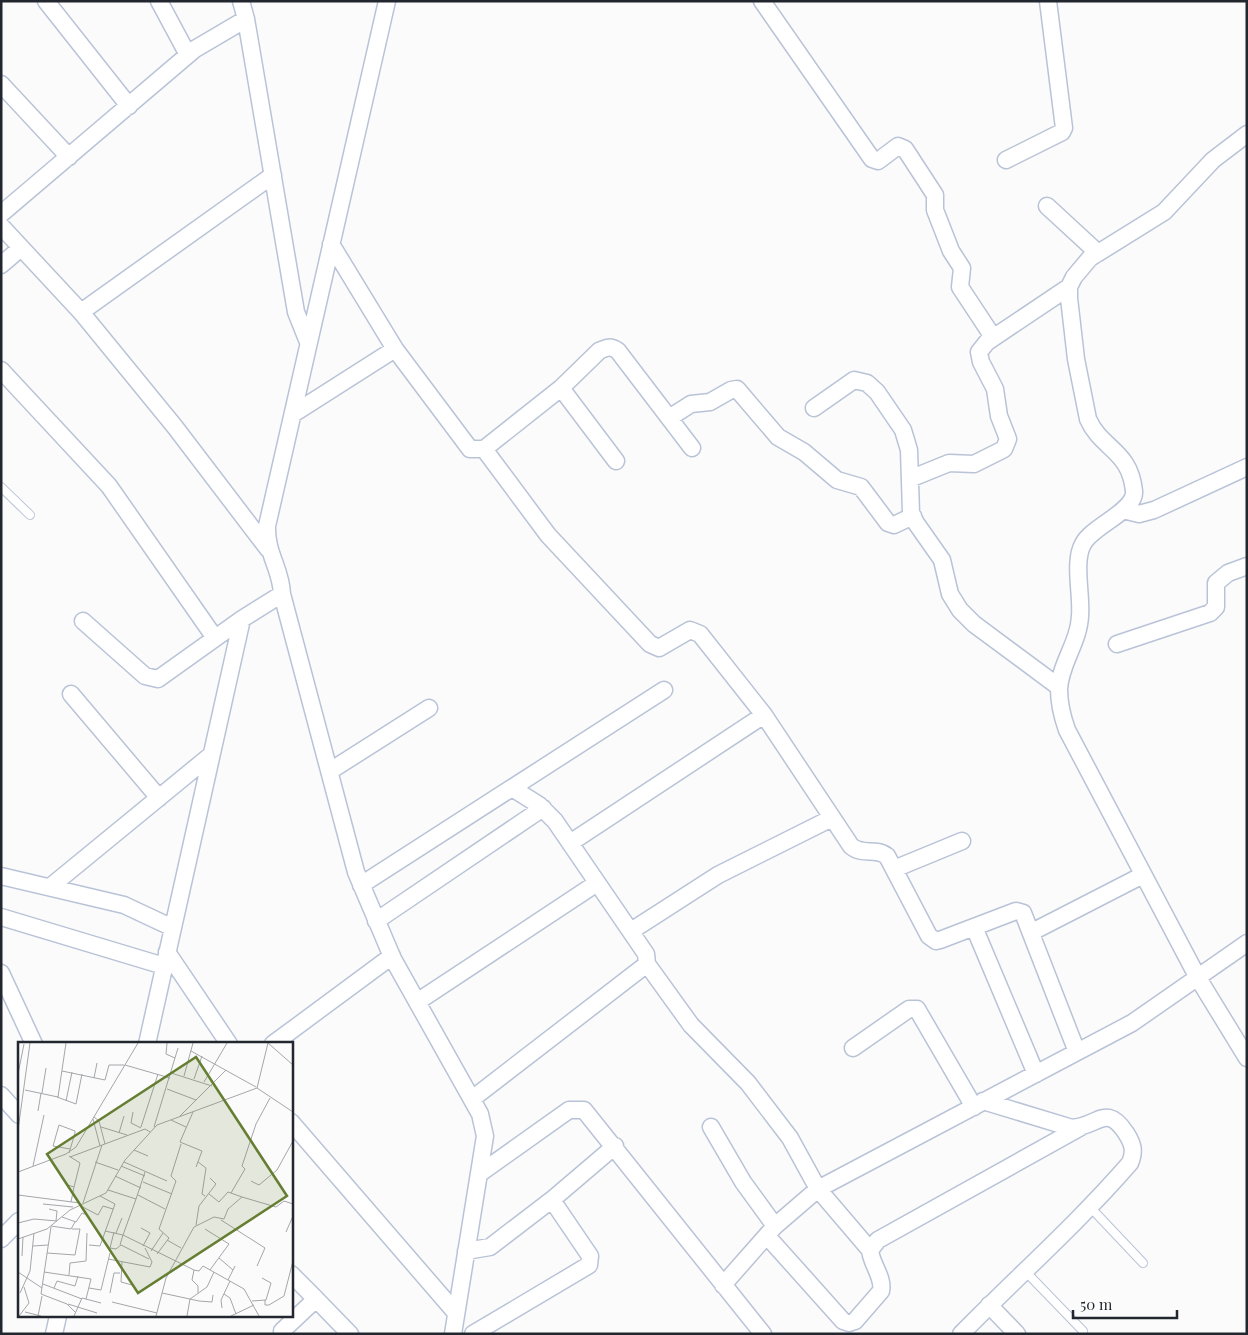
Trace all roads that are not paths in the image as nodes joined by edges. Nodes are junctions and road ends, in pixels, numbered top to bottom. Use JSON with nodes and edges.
{"nodes":[{"id":1,"x":46,"y":1,"type":"edge"},
{"id":2,"x":159,"y":1,"type":"edge"},
{"id":3,"x":241,"y":1,"type":"edge"},
{"id":4,"x":387,"y":1,"type":"edge"},
{"id":5,"x":762,"y":1,"type":"edge"},
{"id":6,"x":1048,"y":1,"type":"edge"},
{"id":7,"x":246,"y":19,"type":"junction"},
{"id":8,"x":188,"y":55,"type":"junction"},
{"id":9,"x":1,"y":84,"type":"edge"},
{"id":10,"x":129,"y":106,"type":"junction"},
{"id":11,"x":1247,"y":134,"type":"edge"},
{"id":12,"x":69,"y":157,"type":"junction"},
{"id":13,"x":1006,"y":160,"type":"dead end"},
{"id":14,"x":273,"y":175,"type":"junction"},
{"id":15,"x":1047,"y":206,"type":"dead end"},
{"id":16,"x":1,"y":214,"type":"edge"},
{"id":17,"x":1,"y":226,"type":"edge"},
{"id":18,"x":331,"y":244,"type":"junction"},
{"id":19,"x":21,"y":248,"type":"junction"},
{"id":20,"x":1098,"y":253,"type":"junction"},
{"id":21,"x":1,"y":265,"type":"edge"},
{"id":22,"x":1069,"y":287,"type":"junction"},
{"id":23,"x":81,"y":312,"type":"junction"},
{"id":24,"x":993,"y":338,"type":"junction"},
{"id":25,"x":308,"y":342,"type":"junction"},
{"id":26,"x":395,"y":349,"type":"junction"},
{"id":27,"x":1,"y":370,"type":"edge"},
{"id":28,"x":561,"y":388,"type":"junction"},
{"id":29,"x":814,"y":408,"type":"dead end"},
{"id":30,"x":293,"y":414,"type":"junction"},
{"id":31,"x":668,"y":418,"type":"junction"},
{"id":32,"x":692,"y":448,"type":"dead end"},
{"id":33,"x":484,"y":449,"type":"junction"},
{"id":34,"x":616,"y":461,"type":"dead end"},
{"id":35,"x":1247,"y":466,"type":"edge"},
{"id":36,"x":912,"y":478,"type":"junction"},
{"id":37,"x":1,"y":487,"type":"edge"},
{"id":38,"x":1123,"y":510,"type":"junction"},
{"id":39,"x":30,"y":515,"type":"dead end"},
{"id":40,"x":913,"y":516,"type":"junction"},
{"id":41,"x":268,"y":549,"type":"junction"},
{"id":42,"x":1247,"y":566,"type":"edge"},
{"id":43,"x":282,"y":594,"type":"junction"},
{"id":44,"x":242,"y":619,"type":"junction"},
{"id":45,"x":84,"y":621,"type":"dead end"},
{"id":46,"x":215,"y":638,"type":"junction"},
{"id":47,"x":1117,"y":644,"type":"dead end"},
{"id":48,"x":1059,"y":687,"type":"junction"},
{"id":49,"x":664,"y":690,"type":"dead end"},
{"id":50,"x":71,"y":694,"type":"dead end"},
{"id":51,"x":429,"y":708,"type":"dead end"},
{"id":52,"x":764,"y":715,"type":"junction"},
{"id":53,"x":211,"y":755,"type":"junction"},
{"id":54,"x":330,"y":771,"type":"junction"},
{"id":55,"x":512,"y":788,"type":"junction"},
{"id":56,"x":159,"y":798,"type":"junction"},
{"id":57,"x":543,"y":808,"type":"junction"},
{"id":58,"x":832,"y":818,"type":"junction"},
{"id":59,"x":962,"y":841,"type":"dead end"},
{"id":60,"x":570,"y":843,"type":"junction"},
{"id":61,"x":894,"y":869,"type":"junction"},
{"id":62,"x":1143,"y":875,"type":"junction"},
{"id":63,"x":1,"y":876,"type":"edge"},
{"id":64,"x":597,"y":883,"type":"junction"},
{"id":65,"x":361,"y":885,"type":"junction"},
{"id":66,"x":50,"y":887,"type":"junction"},
{"id":67,"x":1,"y":917,"type":"edge"},
{"id":68,"x":376,"y":921,"type":"junction"},
{"id":69,"x":974,"y":927,"type":"junction"},
{"id":70,"x":172,"y":928,"type":"junction"},
{"id":71,"x":631,"y":931,"type":"junction"},
{"id":72,"x":1032,"y":932,"type":"junction"},
{"id":73,"x":1247,"y":943,"type":"edge"},
{"id":74,"x":392,"y":956,"type":"junction"},
{"id":75,"x":166,"y":959,"type":"junction"},
{"id":76,"x":647,"y":964,"type":"junction"},
{"id":77,"x":1,"y":973,"type":"edge"},
{"id":78,"x":1198,"y":978,"type":"junction"},
{"id":79,"x":417,"y":1002,"type":"junction"},
{"id":80,"x":33,"y":1042,"type":"edge"},
{"id":81,"x":147,"y":1042,"type":"edge"},
{"id":82,"x":228,"y":1042,"type":"edge"},
{"id":83,"x":276,"y":1042,"type":"edge"},
{"id":84,"x":853,"y":1048,"type":"dead end"},
{"id":85,"x":1077,"y":1052,"type":"junction"},
{"id":86,"x":1247,"y":1058,"type":"edge"},
{"id":87,"x":1036,"y":1074,"type":"junction"},
{"id":88,"x":1,"y":1095,"type":"edge"},
{"id":89,"x":472,"y":1099,"type":"junction"},
{"id":90,"x":978,"y":1104,"type":"junction"},
{"id":91,"x":18,"y":1115,"type":"edge"},
{"id":92,"x":292,"y":1123,"type":"edge"},
{"id":93,"x":711,"y":1127,"type":"dead end"},
{"id":94,"x":1081,"y":1127,"type":"junction"},
{"id":95,"x":615,"y":1146,"type":"junction"},
{"id":96,"x":479,"y":1174,"type":"junction"},
{"id":97,"x":818,"y":1189,"type":"junction"},
{"id":98,"x":554,"y":1198,"type":"junction"},
{"id":99,"x":1091,"y":1208,"type":"junction"},
{"id":100,"x":18,"y":1222,"type":"edge"},
{"id":101,"x":771,"y":1231,"type":"junction"},
{"id":102,"x":1,"y":1239,"type":"edge"},
{"id":103,"x":870,"y":1250,"type":"junction"},
{"id":104,"x":466,"y":1251,"type":"junction"},
{"id":105,"x":1143,"y":1263,"type":"dead end"},
{"id":106,"x":1024,"y":1270,"type":"junction"},
{"id":107,"x":292,"y":1275,"type":"edge"},
{"id":108,"x":723,"y":1286,"type":"junction"},
{"id":109,"x":316,"y":1299,"type":"junction"},
{"id":110,"x":989,"y":1305,"type":"junction"},
{"id":111,"x":58,"y":1318,"type":"edge"},
{"id":112,"x":455,"y":1322,"type":"edge"},
{"id":113,"x":751,"y":1327,"type":"edge"},
{"id":114,"x":1083,"y":1330,"type":"dead end"},
{"id":115,"x":282,"y":1331,"type":"dead end"},
{"id":116,"x":54,"y":1334,"type":"edge"},
{"id":117,"x":350,"y":1334,"type":"edge"},
{"id":118,"x":442,"y":1334,"type":"edge"},
{"id":119,"x":474,"y":1334,"type":"edge"},
{"id":120,"x":763,"y":1334,"type":"edge"},
{"id":121,"x":961,"y":1334,"type":"edge"},
{"id":122,"x":1016,"y":1334,"type":"edge"}],
"edges":[{"from":1,"to":10,"type":"street"},
{"from":2,"to":8,"type":"street"},
{"from":3,"to":7,"type":"street"},
{"from":4,"to":18,"type":"street"},
{"from":5,"to":24,"type":"street"},
{"from":6,"to":13,"type":"street"},
{"from":7,"to":8,"type":"street"},
{"from":7,"to":14,"type":"street"},
{"from":8,"to":10,"type":"street"},
{"from":9,"to":12,"type":"street"},
{"from":10,"to":12,"type":"street"},
{"from":11,"to":20,"type":"street"},
{"from":12,"to":16,"type":"street"},
{"from":14,"to":23,"type":"street"},
{"from":14,"to":25,"type":"street"},
{"from":15,"to":20,"type":"street"},
{"from":17,"to":19,"type":"street"},
{"from":18,"to":25,"type":"street"},
{"from":18,"to":26,"type":"street"},
{"from":19,"to":21,"type":"street"},
{"from":19,"to":23,"type":"street"},
{"from":20,"to":22,"type":"street"},
{"from":22,"to":24,"type":"street"},
{"from":22,"to":38,"type":"street"},
{"from":23,"to":41,"type":"street"},
{"from":24,"to":36,"type":"street"},
{"from":25,"to":30,"type":"street"},
{"from":26,"to":30,"type":"street"},
{"from":26,"to":33,"type":"street"},
{"from":27,"to":46,"type":"street"},
{"from":28,"to":31,"type":"street"},
{"from":28,"to":33,"type":"street"},
{"from":28,"to":34,"type":"street"},
{"from":29,"to":36,"type":"street"},
{"from":30,"to":41,"type":"street"},
{"from":31,"to":32,"type":"street"},
{"from":31,"to":40,"type":"street"},
{"from":33,"to":52,"type":"street"},
{"from":35,"to":38,"type":"street"},
{"from":36,"to":40,"type":"street"},
{"from":37,"to":39,"type":"lane"},
{"from":38,"to":48,"type":"street"},
{"from":40,"to":48,"type":"street"},
{"from":41,"to":43,"type":"street"},
{"from":42,"to":47,"type":"street"},
{"from":43,"to":44,"type":"street"},
{"from":43,"to":54,"type":"street"},
{"from":44,"to":46,"type":"street"},
{"from":44,"to":53,"type":"street"},
{"from":45,"to":46,"type":"street"},
{"from":48,"to":62,"type":"street"},
{"from":49,"to":55,"type":"street"},
{"from":50,"to":56,"type":"street"},
{"from":51,"to":54,"type":"street"},
{"from":52,"to":58,"type":"street"},
{"from":52,"to":60,"type":"street"},
{"from":53,"to":56,"type":"street"},
{"from":53,"to":70,"type":"street"},
{"from":54,"to":65,"type":"street"},
{"from":55,"to":57,"type":"street"},
{"from":55,"to":65,"type":"street"},
{"from":56,"to":66,"type":"street"},
{"from":57,"to":60,"type":"street"},
{"from":57,"to":68,"type":"street"},
{"from":58,"to":61,"type":"street"},
{"from":58,"to":71,"type":"street"},
{"from":59,"to":61,"type":"street"},
{"from":60,"to":64,"type":"street"},
{"from":61,"to":69,"type":"street"},
{"from":62,"to":72,"type":"street"},
{"from":62,"to":78,"type":"street"},
{"from":63,"to":66,"type":"street"},
{"from":64,"to":71,"type":"street"},
{"from":64,"to":79,"type":"street"},
{"from":65,"to":68,"type":"street"},
{"from":66,"to":70,"type":"street"},
{"from":67,"to":75,"type":"street"},
{"from":68,"to":74,"type":"street"},
{"from":69,"to":72,"type":"street"},
{"from":69,"to":87,"type":"street"},
{"from":70,"to":75,"type":"street"},
{"from":71,"to":76,"type":"street"},
{"from":72,"to":85,"type":"street"},
{"from":73,"to":78,"type":"street"},
{"from":74,"to":79,"type":"street"},
{"from":74,"to":83,"type":"street"},
{"from":75,"to":81,"type":"street"},
{"from":75,"to":82,"type":"street"},
{"from":76,"to":89,"type":"street"},
{"from":76,"to":97,"type":"street"},
{"from":77,"to":80,"type":"street"},
{"from":78,"to":85,"type":"street"},
{"from":78,"to":86,"type":"street"},
{"from":79,"to":89,"type":"street"},
{"from":84,"to":90,"type":"street"},
{"from":85,"to":87,"type":"street"},
{"from":87,"to":90,"type":"street"},
{"from":88,"to":91,"type":"street"},
{"from":89,"to":96,"type":"street"},
{"from":90,"to":94,"type":"street"},
{"from":90,"to":97,"type":"street"},
{"from":92,"to":112,"type":"street"},
{"from":93,"to":101,"type":"street"},
{"from":94,"to":99,"type":"street"},
{"from":94,"to":103,"type":"street"},
{"from":95,"to":96,"type":"street"},
{"from":95,"to":98,"type":"street"},
{"from":95,"to":108,"type":"street"},
{"from":96,"to":104,"type":"street"},
{"from":97,"to":101,"type":"street"},
{"from":97,"to":103,"type":"street"},
{"from":98,"to":104,"type":"street"},
{"from":98,"to":119,"type":"street"},
{"from":99,"to":105,"type":"lane"},
{"from":99,"to":106,"type":"street"},
{"from":100,"to":102,"type":"street"},
{"from":101,"to":103,"type":"street"},
{"from":101,"to":108,"type":"street"},
{"from":104,"to":112,"type":"street"},
{"from":106,"to":110,"type":"street"},
{"from":106,"to":114,"type":"lane"},
{"from":107,"to":109,"type":"street"},
{"from":108,"to":113,"type":"street"},
{"from":109,"to":115,"type":"street"},
{"from":109,"to":117,"type":"street"},
{"from":110,"to":121,"type":"street"},
{"from":110,"to":122,"type":"street"},
{"from":111,"to":116,"type":"street"},
{"from":112,"to":118,"type":"street"},
{"from":113,"to":120,"type":"street"}]}
